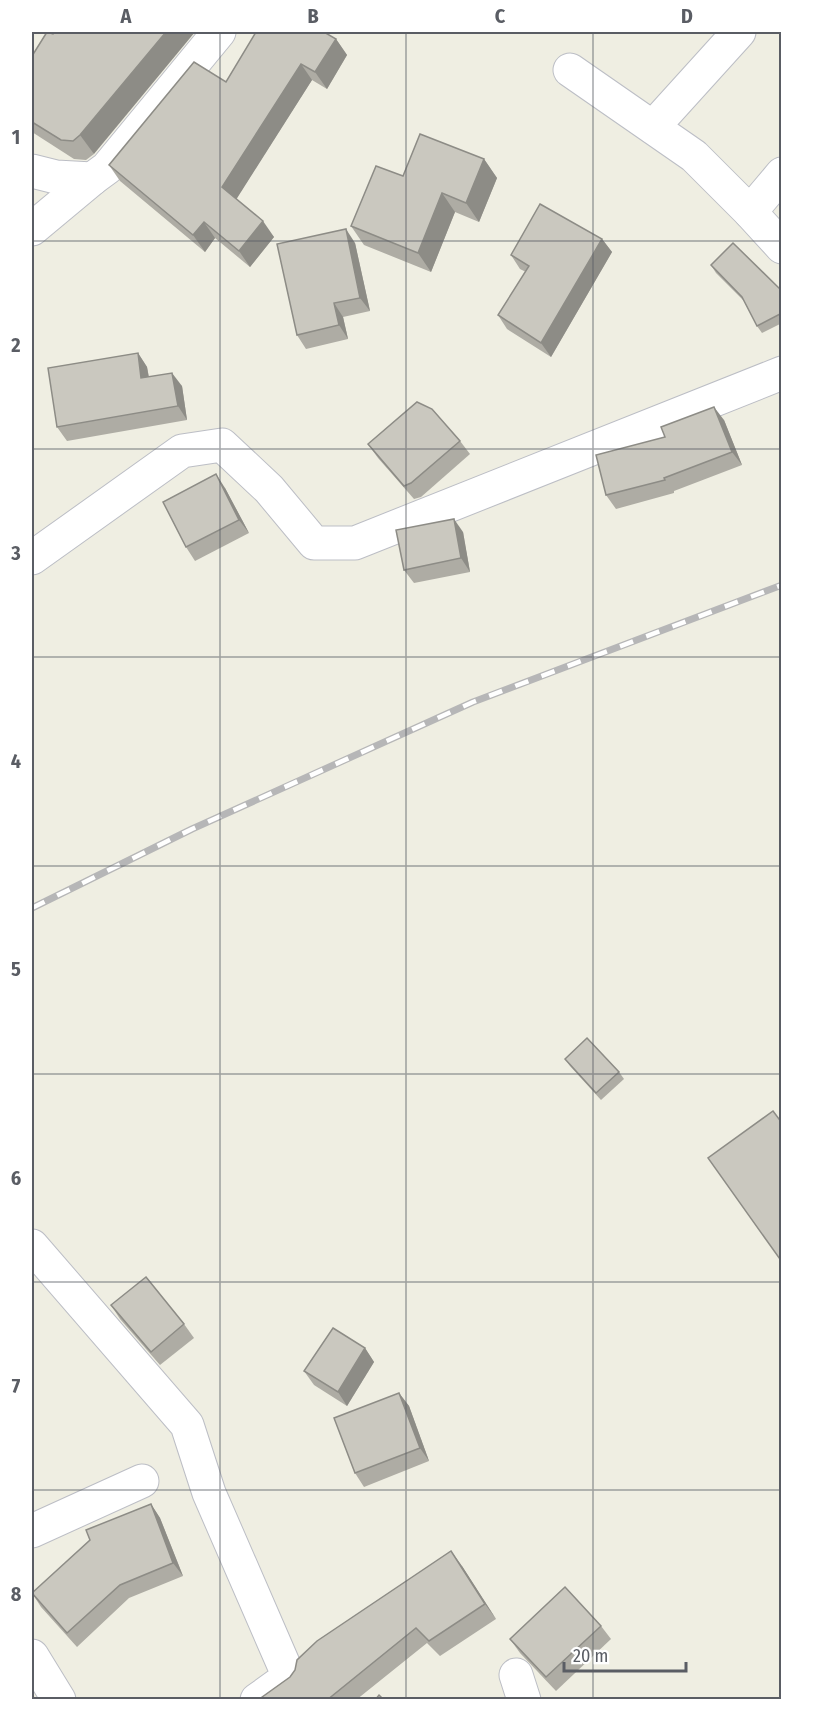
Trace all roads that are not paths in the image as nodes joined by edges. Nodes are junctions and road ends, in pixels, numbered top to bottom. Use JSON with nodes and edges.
{"nodes":[{"id":1,"x":219,"y":32,"type":"edge"},
{"id":2,"x":739,"y":32,"type":"edge"},
{"id":3,"x":570,"y":70,"type":"dead end"},
{"id":4,"x":653,"y":127,"type":"junction"},
{"id":5,"x":32,"y":171,"type":"edge"},
{"id":6,"x":782,"y":174,"type":"edge"},
{"id":7,"x":92,"y":179,"type":"junction"},
{"id":8,"x":750,"y":212,"type":"junction"},
{"id":9,"x":32,"y":229,"type":"edge"},
{"id":10,"x":782,"y":247,"type":"edge"},
{"id":11,"x":782,"y":373,"type":"edge"},
{"id":12,"x":32,"y":558,"type":"edge"},
{"id":13,"x":32,"y":1246,"type":"edge"},
{"id":14,"x":142,"y":1481,"type":"dead end"},
{"id":15,"x":32,"y":1531,"type":"edge"},
{"id":16,"x":32,"y":1656,"type":"edge"},
{"id":17,"x":59,"y":1700,"type":"edge"},
{"id":18,"x":257,"y":1700,"type":"edge"}],
"edges":[{"from":1,"to":7,"type":"street"},
{"from":2,"to":4,"type":"street"},
{"from":3,"to":4,"type":"street"},
{"from":4,"to":8,"type":"street"},
{"from":5,"to":7,"type":"street"},
{"from":6,"to":8,"type":"street"},
{"from":7,"to":9,"type":"street"},
{"from":8,"to":10,"type":"street"},
{"from":11,"to":12,"type":"street"},
{"from":13,"to":18,"type":"street"},
{"from":14,"to":15,"type":"street"},
{"from":16,"to":17,"type":"street"}]}
